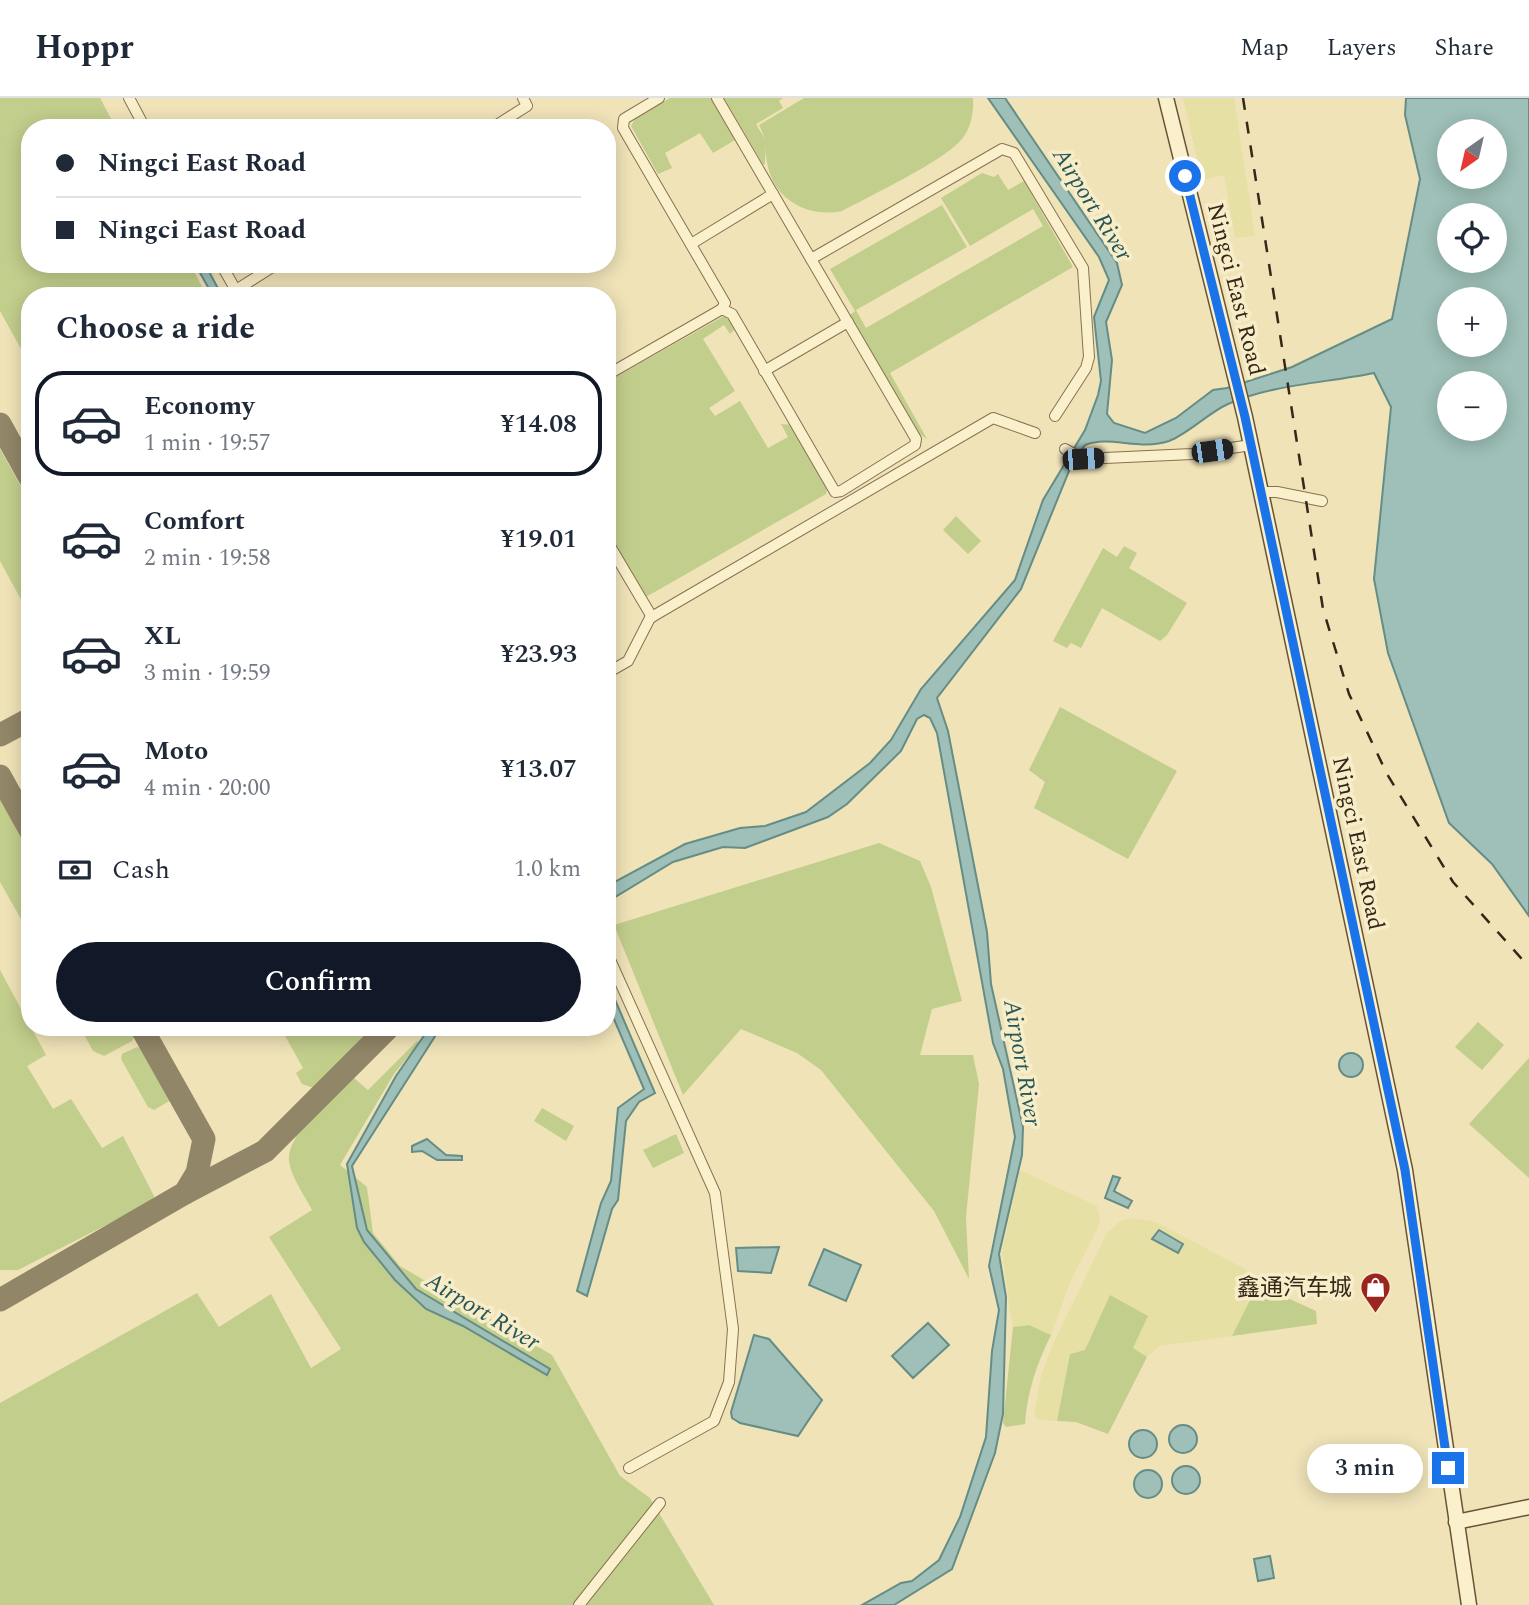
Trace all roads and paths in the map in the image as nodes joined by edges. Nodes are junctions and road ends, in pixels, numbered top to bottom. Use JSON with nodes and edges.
{"nodes":[{"id":1,"x":129,"y":98,"type":"edge"},
{"id":2,"x":523,"y":98,"type":"edge"},
{"id":3,"x":659,"y":98,"type":"edge"},
{"id":4,"x":717,"y":98,"type":"edge"},
{"id":5,"x":1166,"y":98,"type":"edge"},
{"id":6,"x":140,"y":119,"type":"edge"},
{"id":7,"x":506,"y":119,"type":"edge"},
{"id":8,"x":773,"y":194,"type":"junction"},
{"id":9,"x":691,"y":244,"type":"junction"},
{"id":10,"x":811,"y":259,"type":"junction"},
{"id":11,"x":265,"y":273,"type":"edge"},
{"id":12,"x":246,"y":287,"type":"edge"},
{"id":13,"x":722,"y":309,"type":"junction"},
{"id":14,"x":848,"y":322,"type":"junction"},
{"id":15,"x":616,"y":370,"type":"edge"},
{"id":16,"x":764,"y":371,"type":"junction"},
{"id":17,"x":1055,"y":416,"type":"dead end"},
{"id":18,"x":1035,"y":433,"type":"dead end"},
{"id":19,"x":1251,"y":446,"type":"junction"},
{"id":20,"x":1065,"y":450,"type":"dead end"},
{"id":21,"x":1261,"y":492,"type":"junction"},
{"id":22,"x":1322,"y":502,"type":"dead end"},
{"id":23,"x":616,"y":556,"type":"edge"},
{"id":24,"x":652,"y":617,"type":"junction"},
{"id":25,"x":616,"y":668,"type":"edge"},
{"id":26,"x":616,"y":973,"type":"edge"},
{"id":27,"x":629,"y":1468,"type":"dead end"},
{"id":28,"x":660,"y":1503,"type":"dead end"},
{"id":29,"x":1529,"y":1507,"type":"edge"},
{"id":30,"x":1456,"y":1522,"type":"junction"},
{"id":31,"x":579,"y":1605,"type":"edge"},
{"id":32,"x":1469,"y":1605,"type":"edge"}],
"edges":[{"from":1,"to":6,"type":"street"},
{"from":2,"to":7,"type":"street"},
{"from":3,"to":9,"type":"street"},
{"from":4,"to":8,"type":"street"},
{"from":5,"to":19,"type":"main road","name":"Ningci East Road"},
{"from":8,"to":9,"type":"street"},
{"from":8,"to":10,"type":"street"},
{"from":9,"to":13,"type":"street"},
{"from":10,"to":14,"type":"street"},
{"from":10,"to":17,"type":"street"},
{"from":11,"to":12,"type":"street"},
{"from":13,"to":15,"type":"street"},
{"from":13,"to":16,"type":"street"},
{"from":14,"to":16,"type":"street"},
{"from":14,"to":16,"type":"street"},
{"from":18,"to":24,"type":"street"},
{"from":19,"to":20,"type":"street"},
{"from":19,"to":21,"type":"main road","name":"Ningci East Road"},
{"from":21,"to":22,"type":"street"},
{"from":21,"to":30,"type":"main road","name":"Ningci East Road"},
{"from":23,"to":24,"type":"street"},
{"from":24,"to":25,"type":"street"},
{"from":26,"to":27,"type":"street"},
{"from":28,"to":31,"type":"street"},
{"from":29,"to":30,"type":"main road"},
{"from":30,"to":32,"type":"main road","name":"Ningci East Road"}]}
